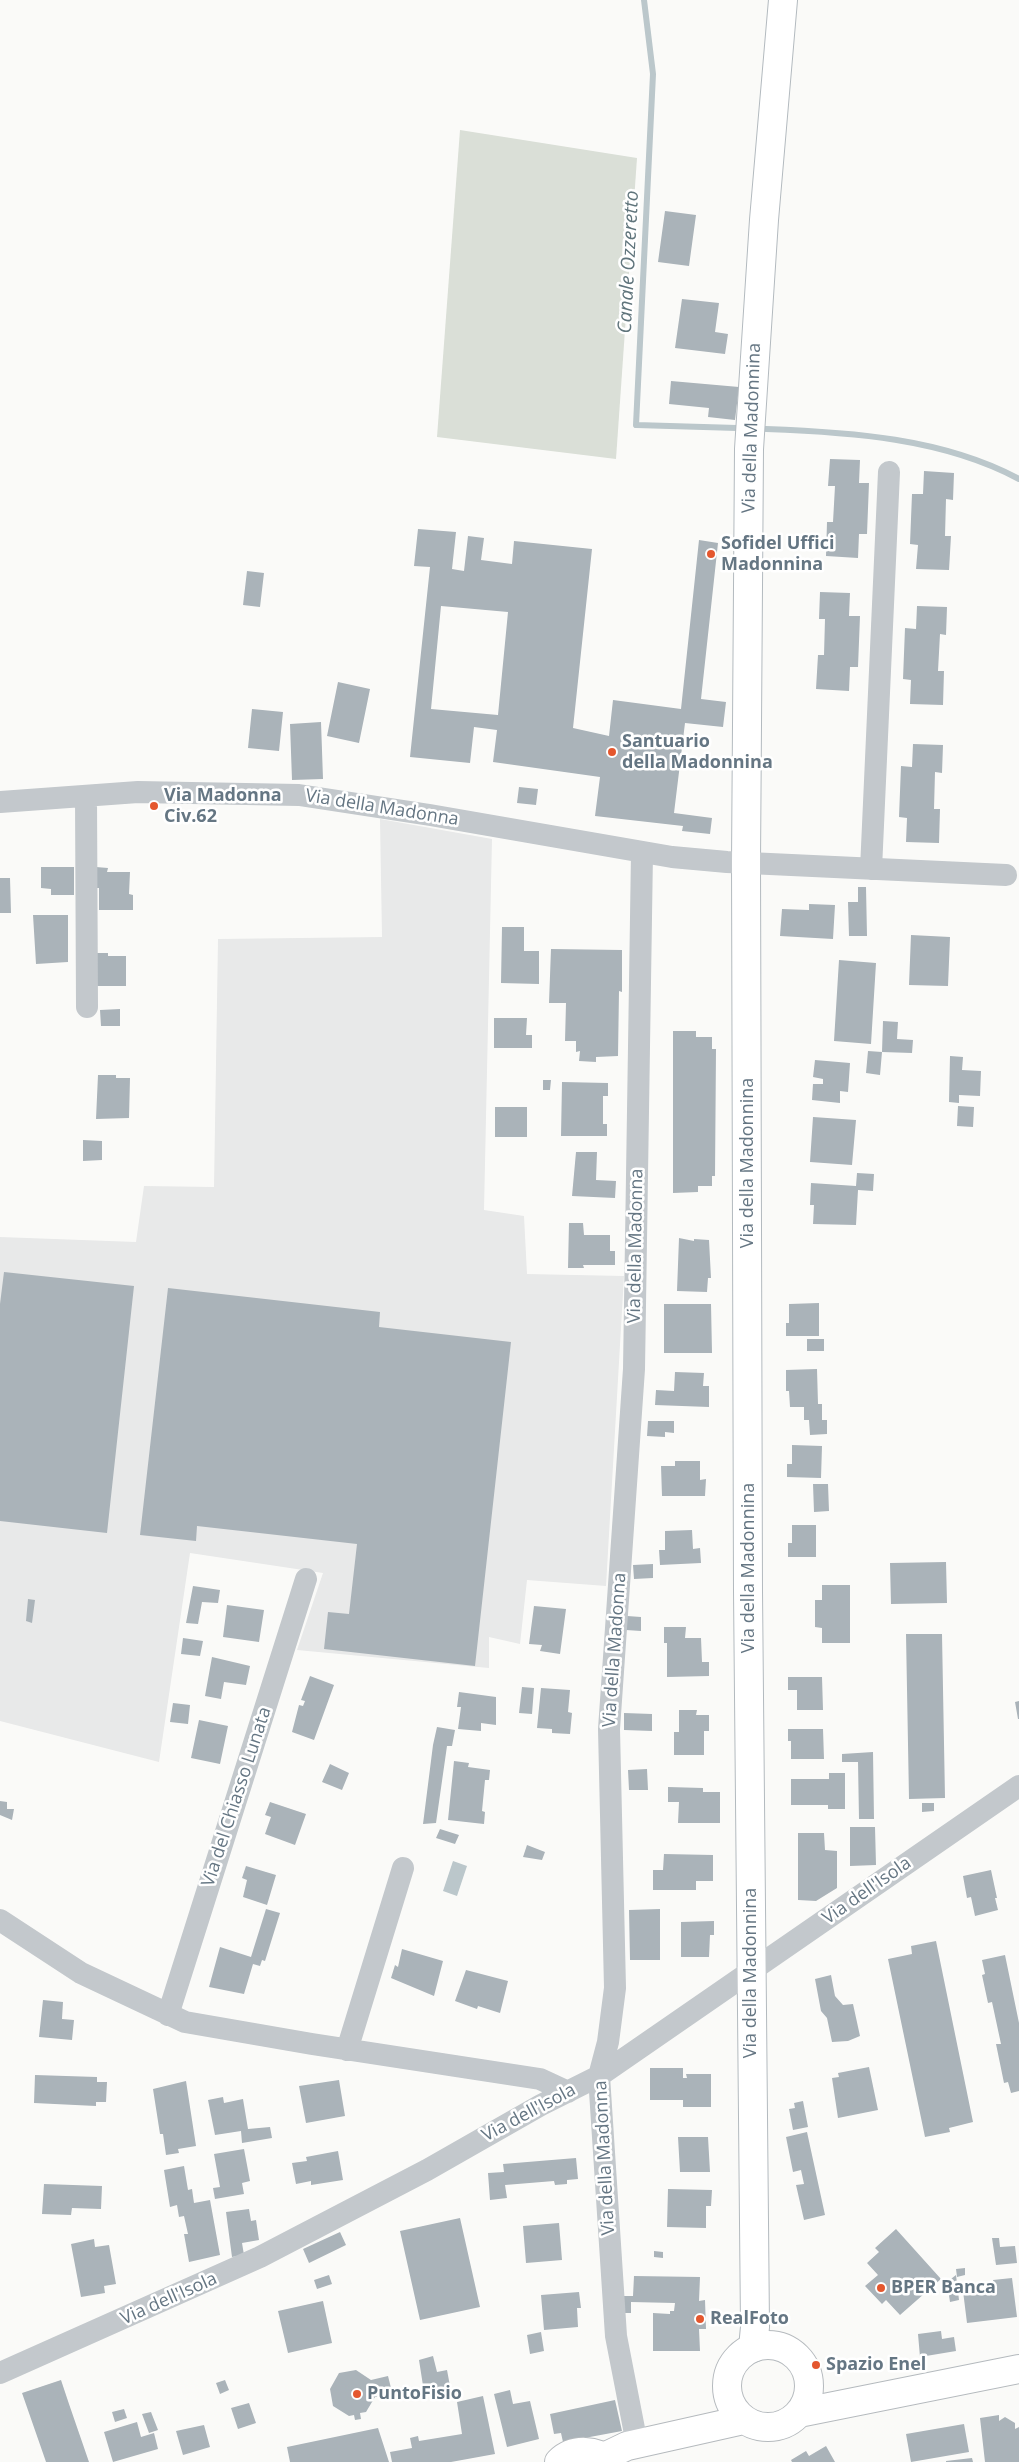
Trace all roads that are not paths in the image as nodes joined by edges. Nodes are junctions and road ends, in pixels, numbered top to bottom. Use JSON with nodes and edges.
{"nodes":[{"id":1,"x":783,"y":0,"type":"edge"},
{"id":2,"x":889,"y":472,"type":"dead end"},
{"id":3,"x":86,"y":796,"type":"junction"},
{"id":4,"x":0,"y":802,"type":"edge"},
{"id":5,"x":642,"y":853,"type":"junction"},
{"id":6,"x":746,"y":862,"type":"junction"},
{"id":7,"x":871,"y":869,"type":"junction"},
{"id":8,"x":1006,"y":875,"type":"dead end"},
{"id":9,"x":87,"y":1007,"type":"dead end"},
{"id":10,"x":306,"y":1580,"type":"dead end"},
{"id":11,"x":1019,"y":1786,"type":"edge"},
{"id":12,"x":403,"y":1868,"type":"dead end"},
{"id":13,"x":0,"y":1920,"type":"edge"},
{"id":14,"x":751,"y":1972,"type":"junction"},
{"id":15,"x":168,"y":2015,"type":"junction"},
{"id":16,"x":347,"y":2050,"type":"junction"},
{"id":17,"x":599,"y":2082,"type":"junction"},
{"id":18,"x":568,"y":2092,"type":"junction"},
{"id":19,"x":758,"y":2340,"type":"junction"},
{"id":20,"x":1019,"y":2370,"type":"edge"},
{"id":21,"x":0,"y":2373,"type":"edge"},
{"id":22,"x":804,"y":2401,"type":"junction"},
{"id":23,"x":730,"y":2417,"type":"junction"},
{"id":24,"x":620,"y":2454,"type":"edge"},
{"id":25,"x":560,"y":2462,"type":"edge"}],
"edges":[{"from":1,"to":6,"type":"street","name":"Via della Madonnina"},
{"from":2,"to":7,"type":"street"},
{"from":3,"to":4,"type":"street","name":"Via della Madonna"},
{"from":3,"to":5,"type":"street","name":"Via della Madonna"},
{"from":3,"to":9,"type":"street"},
{"from":5,"to":6,"type":"street","name":"Via della Madonna"},
{"from":5,"to":17,"type":"street","name":"Via della Madonna"},
{"from":6,"to":7,"type":"street","name":"Via della Madonna"},
{"from":6,"to":14,"type":"street","name":"Via della Madonnina"},
{"from":7,"to":8,"type":"street","name":"Via della Madonna"},
{"from":10,"to":15,"type":"street","name":"Via del Chiasso Lunata"},
{"from":11,"to":14,"type":"street","name":"Via dell'Isola"},
{"from":12,"to":16,"type":"street"},
{"from":13,"to":15,"type":"street"},
{"from":14,"to":17,"type":"street","name":"Via dell'Isola"},
{"from":14,"to":19,"type":"street","name":"Via della Madonnina"},
{"from":15,"to":16,"type":"street"},
{"from":16,"to":18,"type":"street"},
{"from":17,"to":18,"type":"street","name":"Via dell'Isola"},
{"from":17,"to":24,"type":"street","name":"Via della Madonna"},
{"from":18,"to":21,"type":"street","name":"Via dell'Isola"},
{"from":19,"to":22,"type":"street"},
{"from":19,"to":23,"type":"street"},
{"from":20,"to":22,"type":"street"},
{"from":22,"to":23,"type":"street"},
{"from":23,"to":24,"type":"street"},
{"from":24,"to":25,"type":"street"}]}
